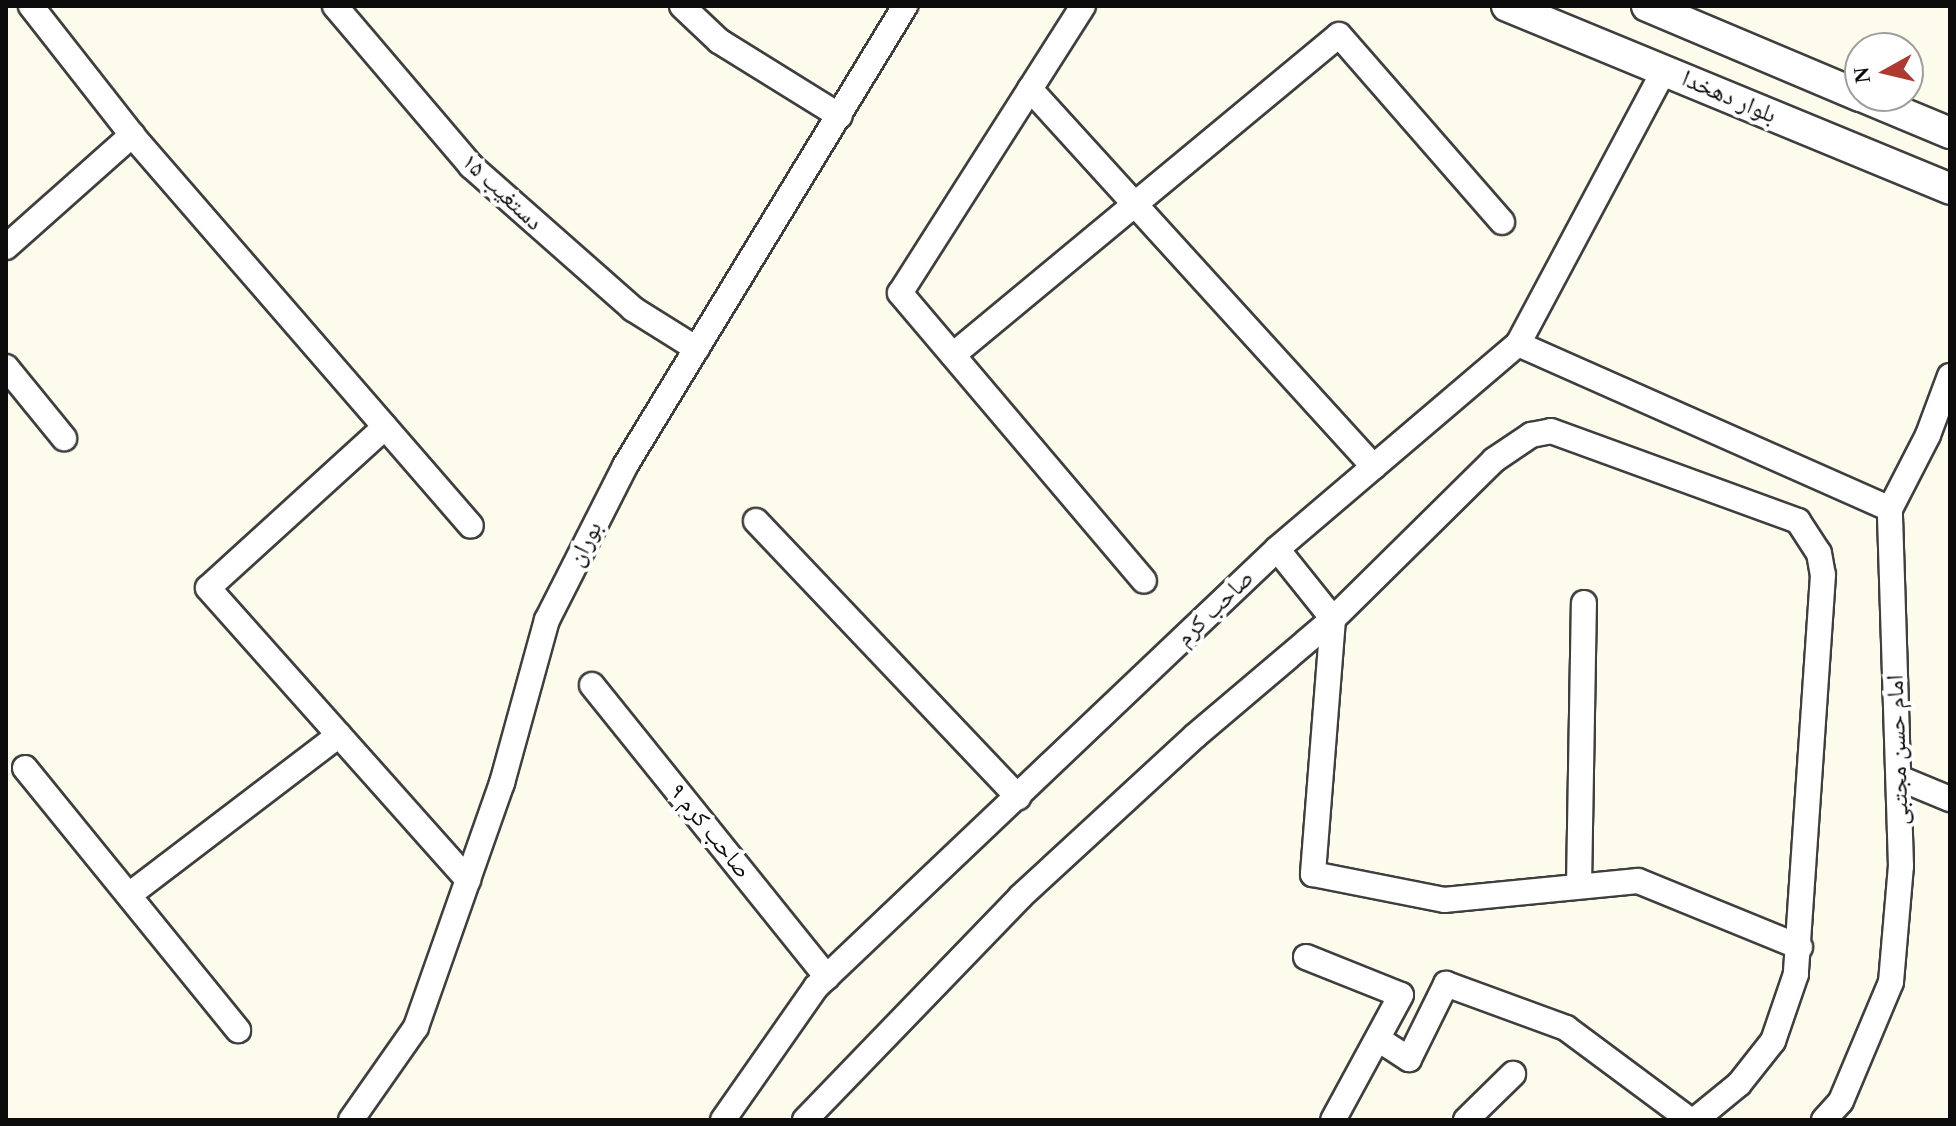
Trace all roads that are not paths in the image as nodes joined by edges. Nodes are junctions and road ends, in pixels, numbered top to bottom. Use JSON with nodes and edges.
{"nodes":[{"id":1,"x":31,"y":6,"type":"edge"},
{"id":2,"x":335,"y":6,"type":"edge"},
{"id":3,"x":682,"y":6,"type":"edge"},
{"id":4,"x":905,"y":6,"type":"edge"},
{"id":5,"x":1083,"y":6,"type":"edge"},
{"id":6,"x":1507,"y":6,"type":"edge"},
{"id":7,"x":1647,"y":6,"type":"edge"},
{"id":8,"x":1664,"y":70,"type":"junction"},
{"id":9,"x":1030,"y":89,"type":"junction"},
{"id":10,"x":1844,"y":89,"type":"edge"},
{"id":11,"x":1899,"y":112,"type":"edge"},
{"id":12,"x":840,"y":116,"type":"junction"},
{"id":13,"x":1950,"y":133,"type":"edge"},
{"id":14,"x":132,"y":135,"type":"junction"},
{"id":15,"x":1950,"y":189,"type":"edge"},
{"id":16,"x":1135,"y":205,"type":"junction"},
{"id":17,"x":1502,"y":222,"type":"dead end"},
{"id":18,"x":6,"y":247,"type":"edge"},
{"id":19,"x":1518,"y":344,"type":"junction"},
{"id":20,"x":697,"y":349,"type":"junction"},
{"id":21,"x":953,"y":355,"type":"junction"},
{"id":22,"x":6,"y":367,"type":"edge"},
{"id":23,"x":1950,"y":376,"type":"edge"},
{"id":24,"x":385,"y":427,"type":"junction"},
{"id":25,"x":64,"y":438,"type":"dead end"},
{"id":26,"x":1374,"y":467,"type":"junction"},
{"id":27,"x":1890,"y":509,"type":"junction"},
{"id":28,"x":756,"y":521,"type":"dead end"},
{"id":29,"x":471,"y":526,"type":"dead end"},
{"id":30,"x":1277,"y":549,"type":"junction"},
{"id":31,"x":1144,"y":581,"type":"dead end"},
{"id":32,"x":1584,"y":603,"type":"dead end"},
{"id":33,"x":1333,"y":619,"type":"junction"},
{"id":34,"x":592,"y":685,"type":"dead end"},
{"id":35,"x":339,"y":735,"type":"junction"},
{"id":36,"x":25,"y":768,"type":"dead end"},
{"id":37,"x":1899,"y":778,"type":"junction"},
{"id":38,"x":1018,"y":797,"type":"junction"},
{"id":39,"x":1950,"y":799,"type":"edge"},
{"id":40,"x":468,"y":880,"type":"junction"},
{"id":41,"x":1579,"y":885,"type":"junction"},
{"id":42,"x":129,"y":895,"type":"junction"},
{"id":43,"x":1800,"y":947,"type":"junction"},
{"id":44,"x":1306,"y":957,"type":"dead end"},
{"id":45,"x":827,"y":977,"type":"junction"},
{"id":46,"x":238,"y":1030,"type":"dead end"},
{"id":47,"x":1378,"y":1039,"type":"junction"},
{"id":48,"x":1513,"y":1074,"type":"dead end"},
{"id":49,"x":1343,"y":1115,"type":"edge"},
{"id":50,"x":351,"y":1120,"type":"edge"},
{"id":51,"x":723,"y":1120,"type":"edge"},
{"id":52,"x":805,"y":1120,"type":"edge"},
{"id":53,"x":1466,"y":1120,"type":"edge"},
{"id":54,"x":1692,"y":1120,"type":"edge"},
{"id":55,"x":1824,"y":1120,"type":"edge"}],
"edges":[{"from":1,"to":14,"type":"street"},
{"from":2,"to":20,"type":"street","name":"دستغیب ۱۵"},
{"from":3,"to":12,"type":"street"},
{"from":4,"to":12,"type":"street","name":"بوران"},
{"from":5,"to":9,"type":"street"},
{"from":6,"to":8,"type":"street","name":"بلوار دهخدا"},
{"from":7,"to":10,"type":"street"},
{"from":8,"to":15,"type":"street","name":"بلوار دهخدا"},
{"from":8,"to":19,"type":"street","name":"صاحب کرم"},
{"from":9,"to":16,"type":"street"},
{"from":9,"to":21,"type":"street"},
{"from":11,"to":13,"type":"street"},
{"from":12,"to":20,"type":"street","name":"بوران"},
{"from":14,"to":18,"type":"street"},
{"from":14,"to":24,"type":"street"},
{"from":16,"to":17,"type":"street"},
{"from":16,"to":21,"type":"street"},
{"from":16,"to":26,"type":"street"},
{"from":19,"to":26,"type":"street","name":"صاحب کرم"},
{"from":19,"to":27,"type":"street"},
{"from":20,"to":40,"type":"street","name":"بوران"},
{"from":21,"to":31,"type":"street"},
{"from":22,"to":25,"type":"street"},
{"from":23,"to":27,"type":"street","name":"امام حسن مجتبی"},
{"from":24,"to":29,"type":"street"},
{"from":24,"to":35,"type":"street"},
{"from":26,"to":30,"type":"street","name":"صاحب کرم"},
{"from":27,"to":37,"type":"street","name":"امام حسن مجتبی"},
{"from":28,"to":38,"type":"street"},
{"from":30,"to":33,"type":"street"},
{"from":30,"to":38,"type":"street","name":"صاحب کرم"},
{"from":32,"to":41,"type":"street"},
{"from":33,"to":41,"type":"street"},
{"from":33,"to":43,"type":"street"},
{"from":33,"to":52,"type":"street"},
{"from":34,"to":45,"type":"street","name":"صاحب کرم ۹"},
{"from":35,"to":40,"type":"street"},
{"from":35,"to":42,"type":"street"},
{"from":36,"to":42,"type":"street"},
{"from":37,"to":39,"type":"street"},
{"from":37,"to":55,"type":"street","name":"امام حسن مجتبی"},
{"from":38,"to":45,"type":"street","name":"صاحب کرم"},
{"from":40,"to":50,"type":"street","name":"بوران"},
{"from":41,"to":43,"type":"street"},
{"from":42,"to":46,"type":"street"},
{"from":43,"to":54,"type":"street"},
{"from":44,"to":47,"type":"street"},
{"from":45,"to":51,"type":"street","name":"صاحب کرم"},
{"from":47,"to":49,"type":"street"},
{"from":47,"to":54,"type":"street"},
{"from":48,"to":53,"type":"street"}]}
